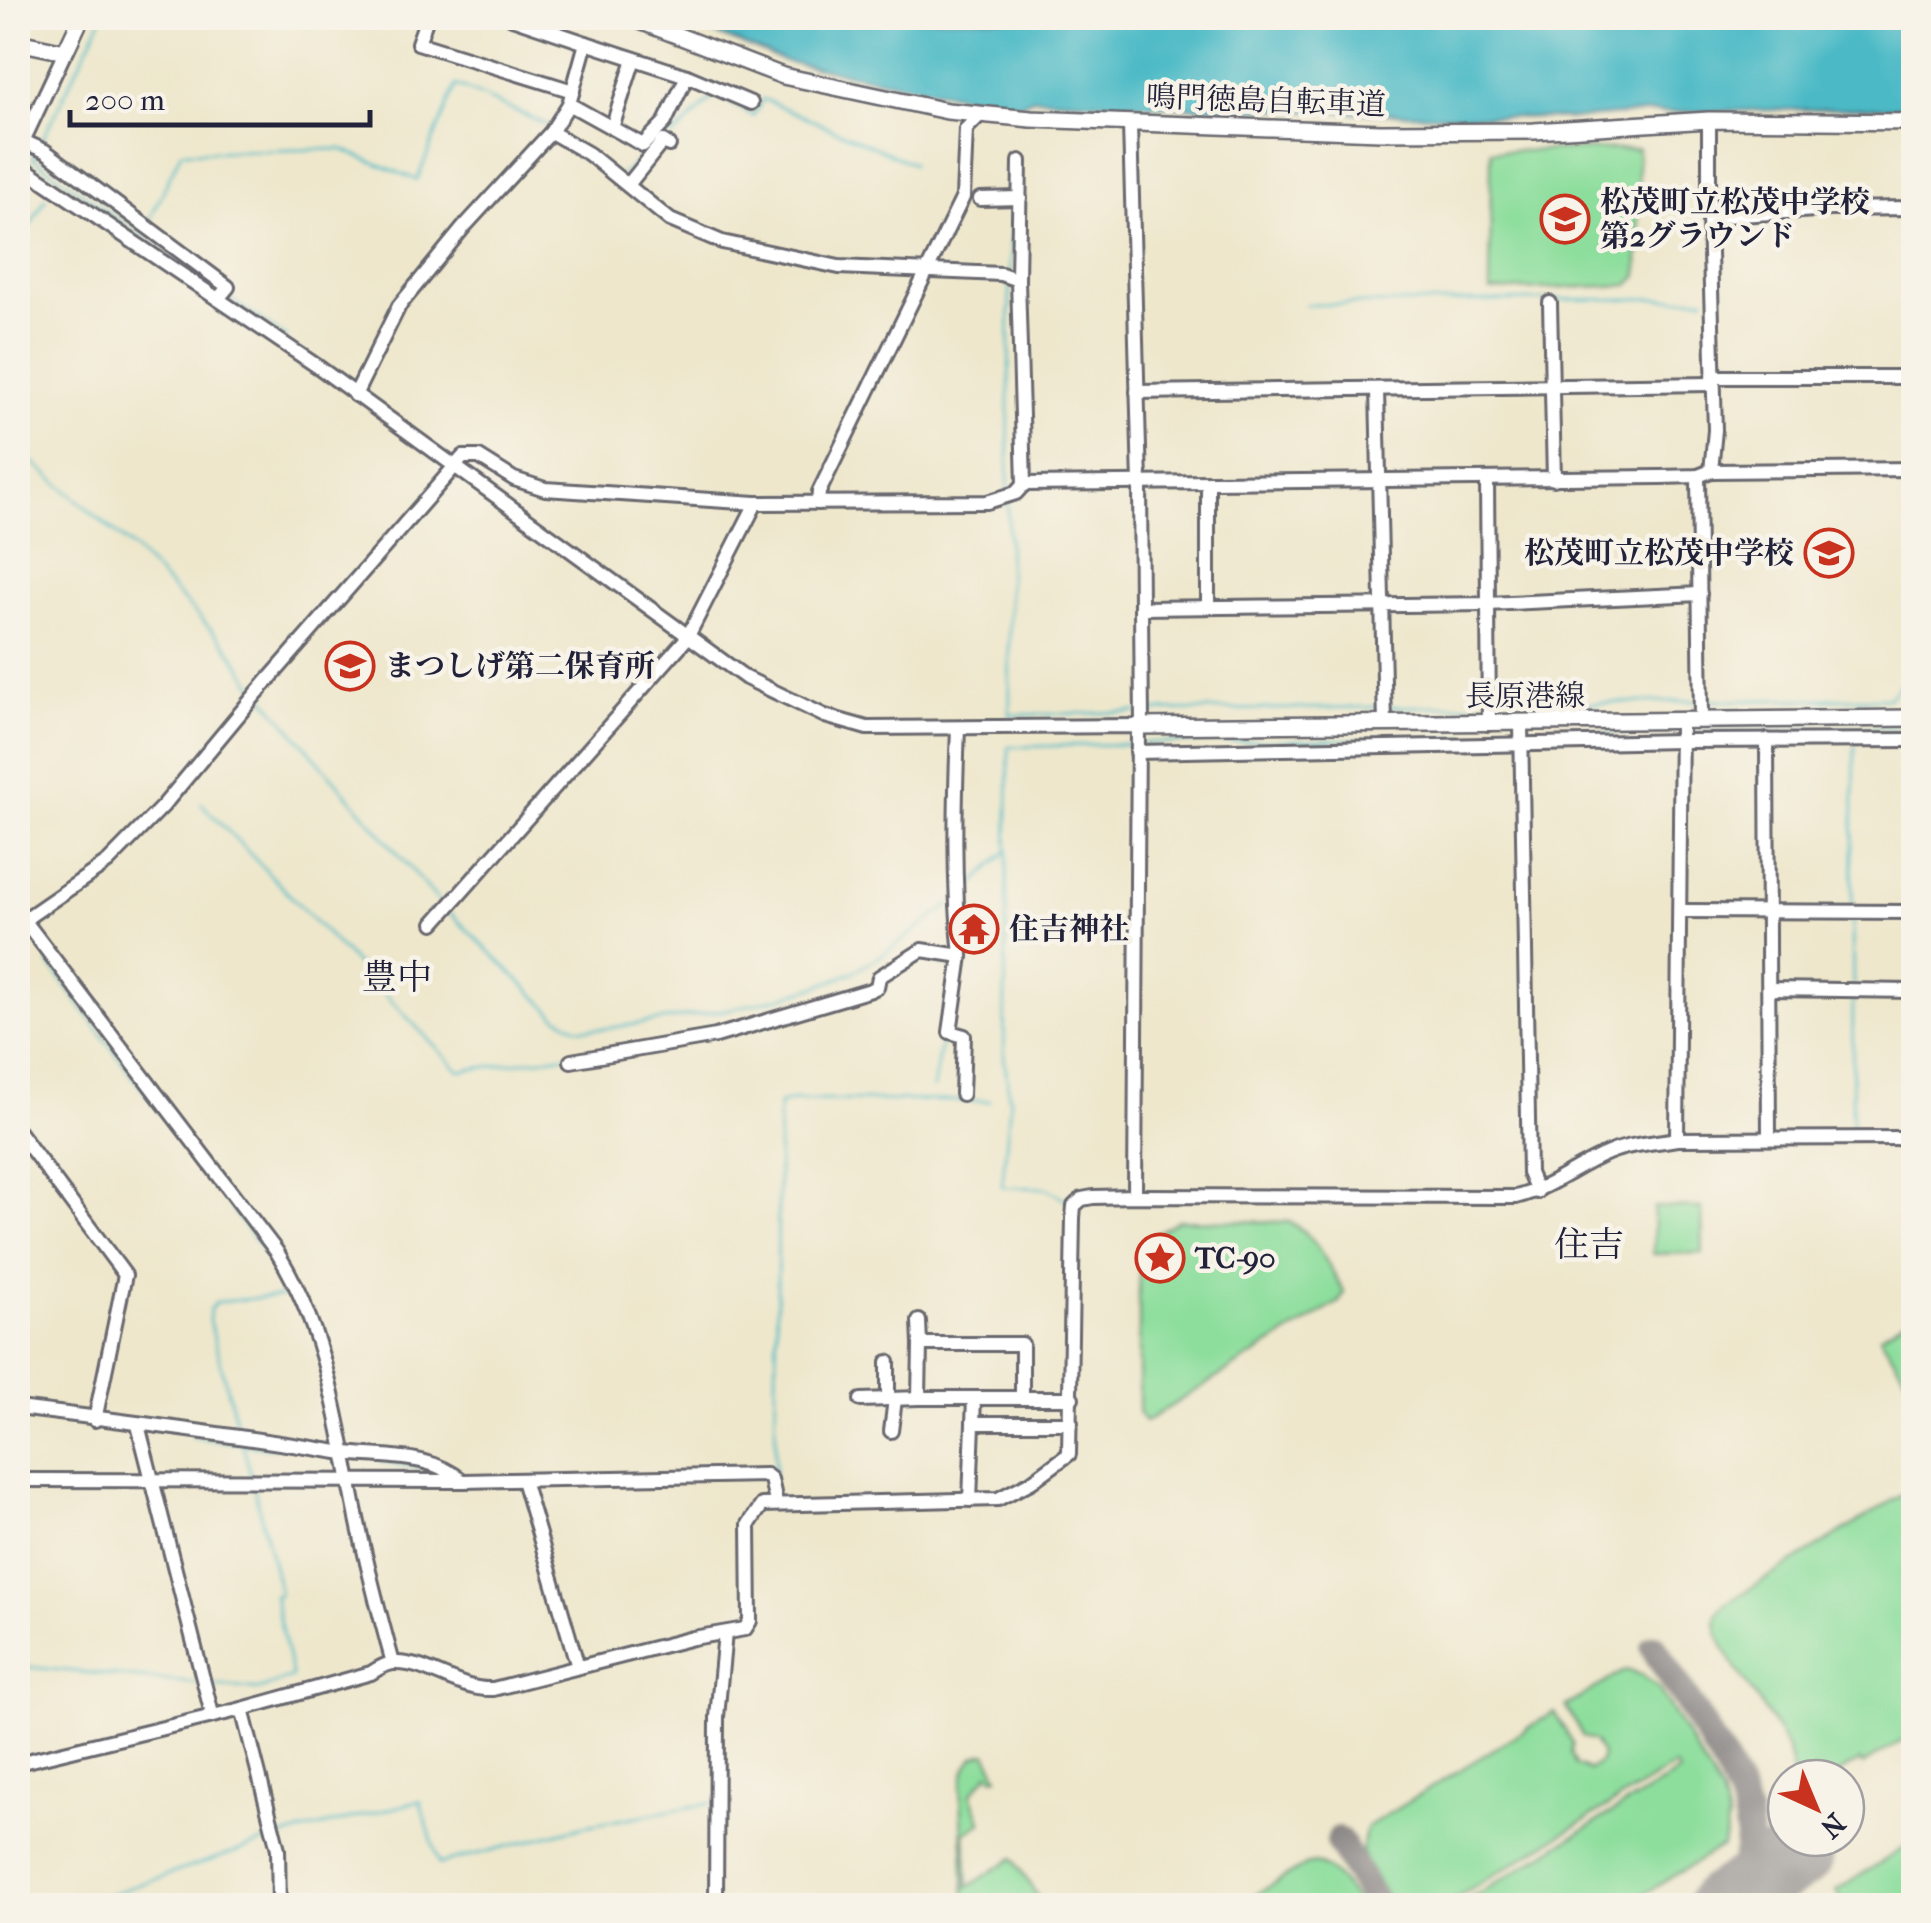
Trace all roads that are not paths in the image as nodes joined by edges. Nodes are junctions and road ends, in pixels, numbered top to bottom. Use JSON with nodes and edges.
{"nodes":[{"id":1,"x":80,"y":18,"type":"edge"},
{"id":2,"x":427,"y":18,"type":"edge"},
{"id":3,"x":512,"y":18,"type":"edge"},
{"id":4,"x":632,"y":18,"type":"edge"},
{"id":5,"x":18,"y":42,"type":"edge"},
{"id":6,"x":586,"y":43,"type":"junction"},
{"id":7,"x":65,"y":52,"type":"junction"},
{"id":8,"x":634,"y":58,"type":"junction"},
{"id":9,"x":687,"y":76,"type":"junction"},
{"id":10,"x":571,"y":97,"type":"junction"},
{"id":11,"x":751,"y":103,"type":"dead end"},
{"id":12,"x":981,"y":114,"type":"junction"},
{"id":13,"x":1709,"y":120,"type":"junction"},
{"id":14,"x":1914,"y":122,"type":"edge"},
{"id":15,"x":1130,"y":125,"type":"junction"},
{"id":16,"x":612,"y":128,"type":"junction"},
{"id":17,"x":550,"y":132,"type":"junction"},
{"id":18,"x":669,"y":144,"type":"dead end"},
{"id":19,"x":20,"y":146,"type":"edge"},
{"id":20,"x":1020,"y":161,"type":"dead end"},
{"id":21,"x":18,"y":164,"type":"edge"},
{"id":22,"x":628,"y":185,"type":"junction"},
{"id":23,"x":1020,"y":198,"type":"junction"},
{"id":24,"x":980,"y":199,"type":"dead end"},
{"id":25,"x":1914,"y":208,"type":"edge"},
{"id":26,"x":1710,"y":217,"type":"junction"},
{"id":27,"x":1019,"y":248,"type":"junction"},
{"id":28,"x":1000,"y":249,"type":"dead end"},
{"id":29,"x":927,"y":272,"type":"junction"},
{"id":30,"x":1018,"y":280,"type":"junction"},
{"id":31,"x":218,"y":300,"type":"junction"},
{"id":32,"x":1550,"y":302,"type":"dead end"},
{"id":33,"x":1914,"y":378,"type":"edge"},
{"id":34,"x":1712,"y":381,"type":"junction"},
{"id":35,"x":1552,"y":388,"type":"junction"},
{"id":36,"x":1376,"y":390,"type":"junction"},
{"id":37,"x":1136,"y":392,"type":"junction"},
{"id":38,"x":355,"y":395,"type":"junction"},
{"id":39,"x":455,"y":466,"type":"junction"},
{"id":40,"x":1914,"y":469,"type":"edge"},
{"id":41,"x":1705,"y":474,"type":"junction"},
{"id":42,"x":1554,"y":479,"type":"junction"},
{"id":43,"x":1379,"y":480,"type":"junction"},
{"id":44,"x":1487,"y":480,"type":"junction"},
{"id":45,"x":1208,"y":483,"type":"junction"},
{"id":46,"x":1024,"y":484,"type":"junction"},
{"id":47,"x":1140,"y":484,"type":"junction"},
{"id":48,"x":818,"y":502,"type":"junction"},
{"id":49,"x":756,"y":503,"type":"junction"},
{"id":50,"x":1700,"y":594,"type":"junction"},
{"id":51,"x":1488,"y":604,"type":"junction"},
{"id":52,"x":1382,"y":605,"type":"junction"},
{"id":53,"x":1208,"y":607,"type":"junction"},
{"id":54,"x":1141,"y":608,"type":"junction"},
{"id":55,"x":687,"y":638,"type":"junction"},
{"id":56,"x":1914,"y":718,"type":"edge"},
{"id":57,"x":1701,"y":721,"type":"junction"},
{"id":58,"x":1681,"y":722,"type":"junction"},
{"id":59,"x":1385,"y":724,"type":"junction"},
{"id":60,"x":1489,"y":724,"type":"junction"},
{"id":61,"x":1520,"y":724,"type":"junction"},
{"id":62,"x":1140,"y":726,"type":"junction"},
{"id":63,"x":958,"y":728,"type":"junction"},
{"id":64,"x":1681,"y":740,"type":"junction"},
{"id":65,"x":1768,"y":740,"type":"junction"},
{"id":66,"x":1914,"y":740,"type":"edge"},
{"id":67,"x":1521,"y":745,"type":"junction"},
{"id":68,"x":1138,"y":752,"type":"junction"},
{"id":69,"x":1680,"y":912,"type":"junction"},
{"id":70,"x":1770,"y":912,"type":"junction"},
{"id":71,"x":1914,"y":912,"type":"edge"},
{"id":72,"x":20,"y":918,"type":"edge"},
{"id":73,"x":434,"y":923,"type":"dead end"},
{"id":74,"x":961,"y":956,"type":"junction"},
{"id":75,"x":1769,"y":988,"type":"junction"},
{"id":76,"x":1914,"y":991,"type":"edge"},
{"id":77,"x":571,"y":1061,"type":"dead end"},
{"id":78,"x":962,"y":1094,"type":"dead end"},
{"id":79,"x":18,"y":1131,"type":"edge"},
{"id":80,"x":1768,"y":1138,"type":"junction"},
{"id":81,"x":1914,"y":1138,"type":"edge"},
{"id":82,"x":1676,"y":1139,"type":"junction"},
{"id":83,"x":1538,"y":1192,"type":"junction"},
{"id":84,"x":1135,"y":1196,"type":"junction"},
{"id":85,"x":919,"y":1321,"type":"dead end"},
{"id":86,"x":920,"y":1344,"type":"junction"},
{"id":87,"x":888,"y":1362,"type":"dead end"},
{"id":88,"x":919,"y":1398,"type":"junction"},
{"id":89,"x":974,"y":1398,"type":"junction"},
{"id":90,"x":1022,"y":1398,"type":"junction"},
{"id":91,"x":1072,"y":1398,"type":"junction"},
{"id":92,"x":891,"y":1399,"type":"junction"},
{"id":93,"x":860,"y":1400,"type":"dead end"},
{"id":94,"x":18,"y":1408,"type":"edge"},
{"id":95,"x":96,"y":1420,"type":"junction"},
{"id":96,"x":1071,"y":1422,"type":"junction"},
{"id":97,"x":973,"y":1423,"type":"junction"},
{"id":98,"x":138,"y":1425,"type":"junction"},
{"id":99,"x":891,"y":1432,"type":"dead end"},
{"id":100,"x":345,"y":1453,"type":"junction"},
{"id":101,"x":18,"y":1480,"type":"edge"},
{"id":102,"x":349,"y":1480,"type":"junction"},
{"id":103,"x":523,"y":1480,"type":"junction"},
{"id":104,"x":151,"y":1481,"type":"junction"},
{"id":105,"x":463,"y":1481,"type":"junction"},
{"id":106,"x":970,"y":1500,"type":"junction"},
{"id":107,"x":776,"y":1502,"type":"junction"},
{"id":108,"x":724,"y":1633,"type":"junction"},
{"id":109,"x":393,"y":1663,"type":"junction"},
{"id":110,"x":578,"y":1667,"type":"junction"},
{"id":111,"x":242,"y":1709,"type":"junction"},
{"id":112,"x":212,"y":1714,"type":"junction"},
{"id":113,"x":18,"y":1762,"type":"edge"},
{"id":114,"x":279,"y":1906,"type":"edge"},
{"id":115,"x":646,"y":1906,"type":"edge"},
{"id":116,"x":684,"y":1906,"type":"edge"},
{"id":117,"x":716,"y":1906,"type":"edge"}],
"edges":[{"from":1,"to":7,"type":"main road"},
{"from":2,"to":10,"type":"street"},
{"from":3,"to":6,"type":"street"},
{"from":4,"to":12,"type":"main road","name":"鳴門徳島自転車道"},
{"from":5,"to":7,"type":"main road"},
{"from":6,"to":8,"type":"street"},
{"from":6,"to":10,"type":"street"},
{"from":7,"to":19,"type":"street"},
{"from":8,"to":9,"type":"street"},
{"from":8,"to":16,"type":"street"},
{"from":9,"to":11,"type":"street"},
{"from":9,"to":16,"type":"street"},
{"from":10,"to":16,"type":"street"},
{"from":10,"to":17,"type":"street"},
{"from":12,"to":15,"type":"main road","name":"鳴門徳島自転車道"},
{"from":12,"to":29,"type":"street"},
{"from":13,"to":14,"type":"main road","name":"鳴門徳島自転車道"},
{"from":13,"to":15,"type":"main road","name":"鳴門徳島自転車道"},
{"from":13,"to":26,"type":"street"},
{"from":15,"to":37,"type":"street"},
{"from":17,"to":22,"type":"street"},
{"from":17,"to":38,"type":"street"},
{"from":18,"to":22,"type":"street"},
{"from":19,"to":31,"type":"street"},
{"from":20,"to":23,"type":"street"},
{"from":21,"to":31,"type":"street"},
{"from":22,"to":29,"type":"street"},
{"from":23,"to":24,"type":"street"},
{"from":23,"to":27,"type":"street"},
{"from":25,"to":26,"type":"street"},
{"from":26,"to":34,"type":"street"},
{"from":27,"to":28,"type":"street"},
{"from":27,"to":30,"type":"street"},
{"from":29,"to":30,"type":"street"},
{"from":29,"to":48,"type":"street"},
{"from":30,"to":46,"type":"street"},
{"from":31,"to":38,"type":"street"},
{"from":32,"to":35,"type":"street"},
{"from":33,"to":34,"type":"street"},
{"from":34,"to":35,"type":"street"},
{"from":34,"to":41,"type":"street"},
{"from":35,"to":36,"type":"street"},
{"from":35,"to":42,"type":"street"},
{"from":36,"to":37,"type":"street"},
{"from":36,"to":43,"type":"street"},
{"from":37,"to":47,"type":"street"},
{"from":38,"to":39,"type":"street"},
{"from":39,"to":49,"type":"street"},
{"from":39,"to":55,"type":"street"},
{"from":39,"to":72,"type":"street"},
{"from":40,"to":41,"type":"street"},
{"from":41,"to":42,"type":"street"},
{"from":41,"to":50,"type":"street"},
{"from":42,"to":44,"type":"street"},
{"from":43,"to":44,"type":"street"},
{"from":43,"to":45,"type":"street"},
{"from":43,"to":52,"type":"street"},
{"from":44,"to":51,"type":"street"},
{"from":45,"to":47,"type":"street"},
{"from":45,"to":53,"type":"street"},
{"from":46,"to":47,"type":"street"},
{"from":46,"to":48,"type":"street"},
{"from":47,"to":54,"type":"street"},
{"from":48,"to":49,"type":"street"},
{"from":49,"to":55,"type":"street"},
{"from":50,"to":51,"type":"street"},
{"from":50,"to":57,"type":"street"},
{"from":51,"to":52,"type":"street"},
{"from":51,"to":60,"type":"street"},
{"from":52,"to":53,"type":"street"},
{"from":52,"to":59,"type":"street"},
{"from":53,"to":54,"type":"street"},
{"from":54,"to":62,"type":"street"},
{"from":55,"to":63,"type":"street"},
{"from":55,"to":73,"type":"street"},
{"from":56,"to":57,"type":"main road","name":"長原港線"},
{"from":57,"to":58,"type":"main road","name":"長原港線"},
{"from":58,"to":61,"type":"main road","name":"長原港線"},
{"from":58,"to":64,"type":"street"},
{"from":59,"to":60,"type":"main road","name":"長原港線"},
{"from":59,"to":62,"type":"main road","name":"長原港線"},
{"from":60,"to":61,"type":"main road","name":"長原港線"},
{"from":61,"to":67,"type":"street"},
{"from":62,"to":63,"type":"street"},
{"from":62,"to":68,"type":"street"},
{"from":63,"to":74,"type":"street"},
{"from":64,"to":65,"type":"street"},
{"from":64,"to":67,"type":"street"},
{"from":64,"to":69,"type":"street"},
{"from":65,"to":66,"type":"street"},
{"from":65,"to":70,"type":"street"},
{"from":67,"to":68,"type":"street"},
{"from":67,"to":83,"type":"street"},
{"from":68,"to":84,"type":"street"},
{"from":69,"to":70,"type":"street"},
{"from":69,"to":82,"type":"street"},
{"from":70,"to":71,"type":"street"},
{"from":70,"to":75,"type":"street"},
{"from":72,"to":100,"type":"street"},
{"from":74,"to":77,"type":"street"},
{"from":74,"to":78,"type":"street"},
{"from":75,"to":76,"type":"street"},
{"from":75,"to":80,"type":"street"},
{"from":79,"to":95,"type":"street"},
{"from":80,"to":81,"type":"street"},
{"from":80,"to":82,"type":"street"},
{"from":82,"to":83,"type":"street"},
{"from":83,"to":84,"type":"street"},
{"from":84,"to":91,"type":"street"},
{"from":85,"to":86,"type":"street"},
{"from":86,"to":88,"type":"street"},
{"from":86,"to":90,"type":"street"},
{"from":87,"to":92,"type":"street"},
{"from":88,"to":89,"type":"street"},
{"from":88,"to":92,"type":"street"},
{"from":89,"to":90,"type":"street"},
{"from":89,"to":97,"type":"street"},
{"from":90,"to":91,"type":"street"},
{"from":91,"to":96,"type":"street"},
{"from":92,"to":93,"type":"street"},
{"from":92,"to":99,"type":"street"},
{"from":94,"to":95,"type":"street"},
{"from":95,"to":98,"type":"street"},
{"from":96,"to":97,"type":"street"},
{"from":96,"to":106,"type":"street"},
{"from":97,"to":106,"type":"street"},
{"from":98,"to":100,"type":"street"},
{"from":98,"to":104,"type":"street"},
{"from":100,"to":102,"type":"street"},
{"from":100,"to":105,"type":"street"},
{"from":101,"to":104,"type":"street"},
{"from":102,"to":104,"type":"street"},
{"from":102,"to":105,"type":"street"},
{"from":102,"to":109,"type":"street"},
{"from":103,"to":105,"type":"street"},
{"from":103,"to":107,"type":"street"},
{"from":103,"to":110,"type":"street"},
{"from":104,"to":112,"type":"street"},
{"from":106,"to":107,"type":"street"},
{"from":107,"to":108,"type":"street"},
{"from":108,"to":110,"type":"street"},
{"from":108,"to":117,"type":"street"},
{"from":109,"to":110,"type":"street"},
{"from":109,"to":111,"type":"street"},
{"from":111,"to":112,"type":"street"},
{"from":111,"to":114,"type":"street"},
{"from":112,"to":113,"type":"street"},
{"from":115,"to":116,"type":"street"}]}
